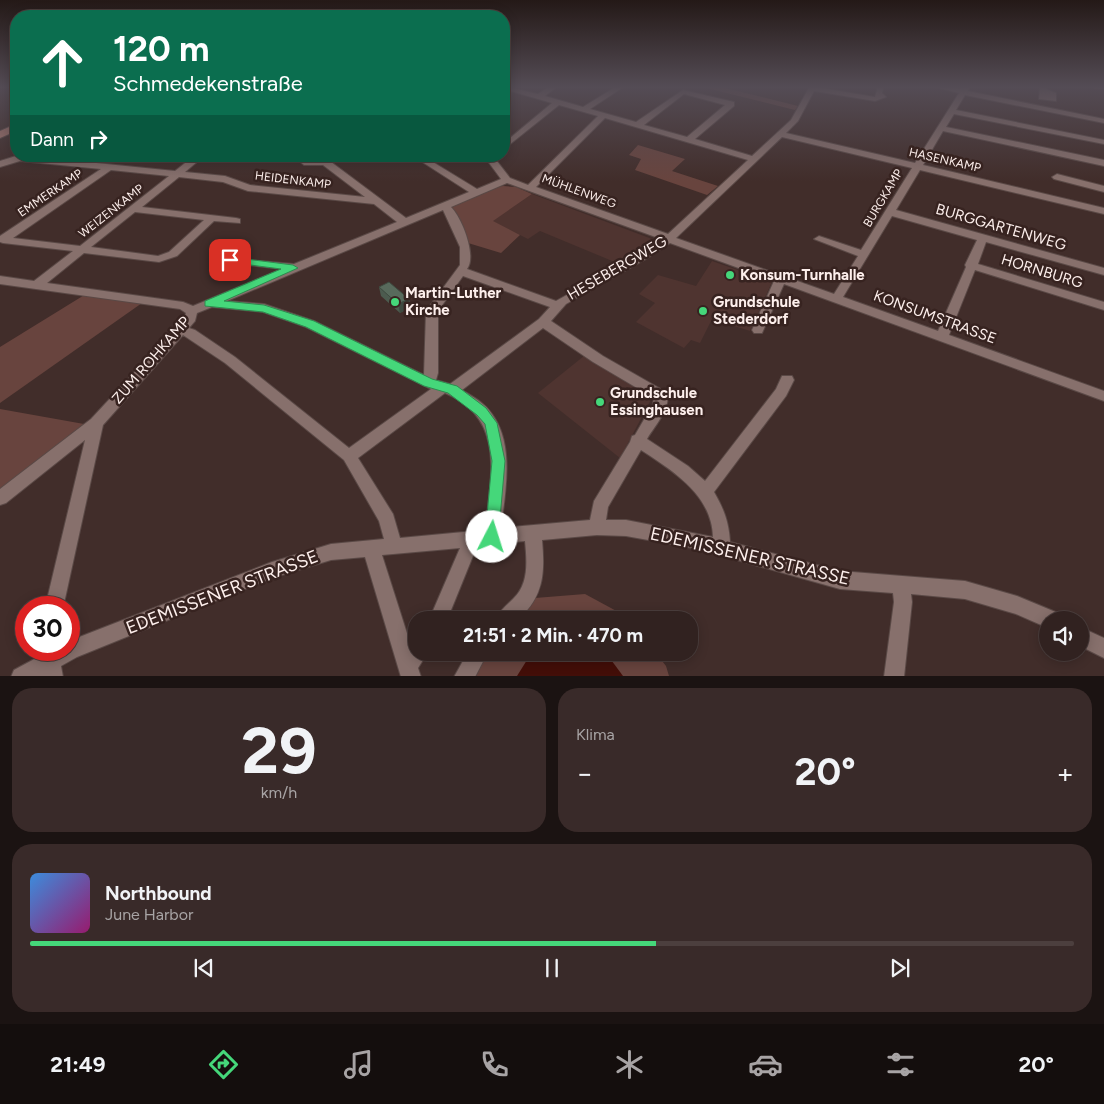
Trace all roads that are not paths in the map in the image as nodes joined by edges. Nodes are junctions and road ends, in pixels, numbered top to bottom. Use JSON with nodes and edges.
{"nodes":[{"id":1,"x":539,"y":118,"type":"edge"},
{"id":2,"x":601,"y":118,"type":"edge"},
{"id":3,"x":613,"y":118,"type":"edge"},
{"id":4,"x":648,"y":118,"type":"edge"},
{"id":5,"x":715,"y":118,"type":"edge"},
{"id":6,"x":797,"y":118,"type":"edge"},
{"id":7,"x":948,"y":118,"type":"edge"},
{"id":8,"x":984,"y":118,"type":"edge"},
{"id":9,"x":1089,"y":118,"type":"edge"},
{"id":10,"x":1104,"y":121,"type":"edge"},
{"id":11,"x":638,"y":125,"type":"junction"},
{"id":12,"x":941,"y":128,"type":"junction"},
{"id":13,"x":781,"y":134,"type":"junction"},
{"id":14,"x":689,"y":140,"type":"junction"},
{"id":15,"x":510,"y":142,"type":"edge"},
{"id":16,"x":1104,"y":142,"type":"edge"},
{"id":17,"x":755,"y":159,"type":"junction"},
{"id":18,"x":59,"y":162,"type":"edge"},
{"id":19,"x":193,"y":162,"type":"edge"},
{"id":20,"x":304,"y":162,"type":"edge"},
{"id":21,"x":326,"y":162,"type":"joint"},
{"id":22,"x":427,"y":162,"type":"edge"},
{"id":23,"x":494,"y":162,"type":"edge"},
{"id":24,"x":1104,"y":163,"type":"edge"},
{"id":25,"x":917,"y":166,"type":"junction"},
{"id":26,"x":110,"y":167,"type":"junction"},
{"id":27,"x":178,"y":174,"type":"junction"},
{"id":28,"x":1058,"y":177,"type":"dead end"},
{"id":29,"x":507,"y":180,"type":"junction"},
{"id":30,"x":531,"y":187,"type":"junction"},
{"id":31,"x":1104,"y":189,"type":"edge"},
{"id":32,"x":476,"y":193,"type":"junction"},
{"id":33,"x":376,"y":201,"type":"junction"},
{"id":34,"x":445,"y":206,"type":"junction"},
{"id":35,"x":133,"y":209,"type":"junction"},
{"id":36,"x":1104,"y":211,"type":"edge"},
{"id":37,"x":890,"y":212,"type":"junction"},
{"id":38,"x":212,"y":218,"type":"junction"},
{"id":39,"x":236,"y":221,"type":"dead end"},
{"id":40,"x":404,"y":222,"type":"junction"},
{"id":41,"x":670,"y":238,"type":"junction"},
{"id":42,"x":983,"y":238,"type":"junction"},
{"id":43,"x":2,"y":239,"type":"edge"},
{"id":44,"x":819,"y":239,"type":"dead end"},
{"id":45,"x":82,"y":249,"type":"junction"},
{"id":46,"x":863,"y":254,"type":"junction"},
{"id":47,"x":230,"y":260,"type":"dead end"},
{"id":48,"x":970,"y":265,"type":"junction"},
{"id":49,"x":293,"y":268,"type":"junction"},
{"id":50,"x":461,"y":271,"type":"junction"},
{"id":51,"x":1104,"y":272,"type":"edge"},
{"id":52,"x":781,"y":278,"type":"junction"},
{"id":53,"x":480,"y":279,"type":"junction"},
{"id":54,"x":0,"y":280,"type":"edge"},
{"id":55,"x":37,"y":285,"type":"junction"},
{"id":56,"x":451,"y":286,"type":"junction"},
{"id":57,"x":837,"y":298,"type":"junction"},
{"id":58,"x":209,"y":303,"type":"junction"},
{"id":59,"x":556,"y":305,"type":"junction"},
{"id":60,"x":1104,"y":306,"type":"edge"},
{"id":61,"x":192,"y":311,"type":"junction"},
{"id":62,"x":543,"y":322,"type":"junction"},
{"id":63,"x":180,"y":330,"type":"junction"},
{"id":64,"x":758,"y":330,"type":"dead end"},
{"id":65,"x":942,"y":337,"type":"junction"},
{"id":66,"x":787,"y":380,"type":"dead end"},
{"id":67,"x":441,"y":387,"type":"junction"},
{"id":68,"x":1104,"y":396,"type":"edge"},
{"id":69,"x":96,"y":423,"type":"junction"},
{"id":70,"x":638,"y":440,"type":"junction"},
{"id":71,"x":349,"y":456,"type":"junction"},
{"id":72,"x":706,"y":491,"type":"junction"},
{"id":73,"x":0,"y":498,"type":"edge"},
{"id":74,"x":598,"y":527,"type":"junction"},
{"id":75,"x":533,"y":534,"type":"junction"},
{"id":76,"x":492,"y":537,"type":"junction"},
{"id":77,"x":469,"y":539,"type":"junction"},
{"id":78,"x":394,"y":546,"type":"junction"},
{"id":79,"x":722,"y":546,"type":"junction"},
{"id":80,"x":371,"y":548,"type":"junction"},
{"id":81,"x":900,"y":584,"type":"junction"},
{"id":82,"x":57,"y":596,"type":"edge"},
{"id":83,"x":442,"y":611,"type":"edge"},
{"id":84,"x":513,"y":611,"type":"edge"},
{"id":85,"x":1039,"y":615,"type":"edge"},
{"id":86,"x":473,"y":661,"type":"edge"},
{"id":87,"x":50,"y":662,"type":"edge"},
{"id":88,"x":413,"y":664,"type":"edge"},
{"id":89,"x":20,"y":676,"type":"edge"},
{"id":90,"x":464,"y":676,"type":"edge"},
{"id":91,"x":894,"y":676,"type":"edge"}],
"edges":[{"from":1,"to":15,"type":"street"},
{"from":2,"to":30,"type":"street"},
{"from":3,"to":11,"type":"street"},
{"from":4,"to":11,"type":"street"},
{"from":5,"to":14,"type":"street"},
{"from":6,"to":13,"type":"street","name":"HESEBERGWEG"},
{"from":7,"to":12,"type":"street","name":"BURGKAMP"},
{"from":8,"to":16,"type":"street"},
{"from":9,"to":10,"type":"street"},
{"from":11,"to":14,"type":"street"},
{"from":12,"to":24,"type":"street"},
{"from":12,"to":25,"type":"street","name":"BURGKAMP"},
{"from":13,"to":17,"type":"street","name":"HESEBERGWEG"},
{"from":13,"to":25,"type":"street","name":"HASENKAMP"},
{"from":14,"to":17,"type":"street"},
{"from":17,"to":41,"type":"street","name":"HESEBERGWEG"},
{"from":18,"to":26,"type":"street","name":"HEIDENKAMP"},
{"from":19,"to":27,"type":"street","name":"WEIZENKAMP"},
{"from":20,"to":21,"type":"street"},
{"from":21,"to":33,"type":"street"},
{"from":22,"to":32,"type":"street"},
{"from":23,"to":29,"type":"street"},
{"from":25,"to":36,"type":"street","name":"HASENKAMP"},
{"from":25,"to":37,"type":"street","name":"BURGKAMP"},
{"from":26,"to":27,"type":"street","name":"HEIDENKAMP"},
{"from":26,"to":43,"type":"street","name":"EMMERKAMP"},
{"from":27,"to":33,"type":"street","name":"HEIDENKAMP"},
{"from":27,"to":35,"type":"street","name":"WEIZENKAMP"},
{"from":28,"to":31,"type":"street"},
{"from":29,"to":30,"type":"street","name":"MÜHLENWEG"},
{"from":29,"to":32,"type":"street","name":"ZUM ROHKAMP"},
{"from":30,"to":41,"type":"street","name":"MÜHLENWEG"},
{"from":32,"to":34,"type":"street","name":"ZUM ROHKAMP"},
{"from":33,"to":40,"type":"street"},
{"from":34,"to":40,"type":"street","name":"ZUM ROHKAMP"},
{"from":34,"to":50,"type":"street"},
{"from":35,"to":38,"type":"street"},
{"from":35,"to":45,"type":"street","name":"WEIZENKAMP"},
{"from":37,"to":42,"type":"street","name":"BURGGARTENWEG"},
{"from":37,"to":46,"type":"street","name":"BURGKAMP"},
{"from":38,"to":39,"type":"street"},
{"from":38,"to":45,"type":"street"},
{"from":40,"to":49,"type":"street","name":"ZUM ROHKAMP"},
{"from":41,"to":52,"type":"street","name":"KONSUMSTRASSE"},
{"from":41,"to":59,"type":"street","name":"HESEBERGWEG"},
{"from":42,"to":48,"type":"street"},
{"from":42,"to":51,"type":"street","name":"BURGGARTENWEG"},
{"from":43,"to":45,"type":"street"},
{"from":44,"to":46,"type":"street"},
{"from":45,"to":55,"type":"street","name":"WEIZENKAMP"},
{"from":46,"to":57,"type":"street","name":"BURGKAMP"},
{"from":47,"to":49,"type":"street","name":"ZUM ROHKAMP"},
{"from":48,"to":60,"type":"street","name":"HORNBURG"},
{"from":48,"to":65,"type":"street"},
{"from":49,"to":58,"type":"street","name":"ZUM ROHKAMP"},
{"from":50,"to":53,"type":"street"},
{"from":50,"to":56,"type":"street"},
{"from":52,"to":57,"type":"street","name":"KONSUMSTRASSE"},
{"from":52,"to":64,"type":"street"},
{"from":53,"to":56,"type":"street"},
{"from":53,"to":59,"type":"street"},
{"from":54,"to":55,"type":"street"},
{"from":55,"to":61,"type":"street"},
{"from":56,"to":67,"type":"street"},
{"from":57,"to":65,"type":"street","name":"KONSUMSTRASSE"},
{"from":58,"to":61,"type":"street","name":"ZUM ROHKAMP"},
{"from":58,"to":67,"type":"street"},
{"from":59,"to":62,"type":"street","name":"HESEBERGWEG"},
{"from":61,"to":63,"type":"street","name":"ZUM ROHKAMP"},
{"from":62,"to":67,"type":"street","name":"HESEBERGWEG"},
{"from":62,"to":70,"type":"street"},
{"from":63,"to":69,"type":"street","name":"ZUM ROHKAMP"},
{"from":63,"to":71,"type":"street"},
{"from":65,"to":68,"type":"street","name":"KONSUMSTRASSE"},
{"from":66,"to":72,"type":"street"},
{"from":67,"to":71,"type":"street","name":"HESEBERGWEG"},
{"from":67,"to":76,"type":"street"},
{"from":69,"to":73,"type":"street","name":"ZUM ROHKAMP"},
{"from":69,"to":82,"type":"street","name":"ZUM ROHKAMP"},
{"from":70,"to":72,"type":"street"},
{"from":70,"to":74,"type":"street"},
{"from":71,"to":78,"type":"street"},
{"from":72,"to":79,"type":"street"},
{"from":74,"to":75,"type":"street","name":"EDEMISSENER STRASSE"},
{"from":74,"to":79,"type":"street","name":"EDEMISSENER STRASSE"},
{"from":75,"to":76,"type":"street","name":"EDEMISSENER STRASSE"},
{"from":75,"to":84,"type":"street"},
{"from":76,"to":77,"type":"street","name":"EDEMISSENER STRASSE"},
{"from":77,"to":78,"type":"street","name":"EDEMISSENER STRASSE"},
{"from":77,"to":83,"type":"street"},
{"from":78,"to":80,"type":"street","name":"EDEMISSENER STRASSE"},
{"from":79,"to":81,"type":"street","name":"EDEMISSENER STRASSE"},
{"from":80,"to":87,"type":"street","name":"EDEMISSENER STRASSE"},
{"from":80,"to":88,"type":"street"},
{"from":81,"to":85,"type":"street","name":"EDEMISSENER STRASSE"},
{"from":81,"to":91,"type":"street"},
{"from":86,"to":90,"type":"street"},
{"from":87,"to":89,"type":"street","name":"EDEMISSENER STRASSE"}]}
